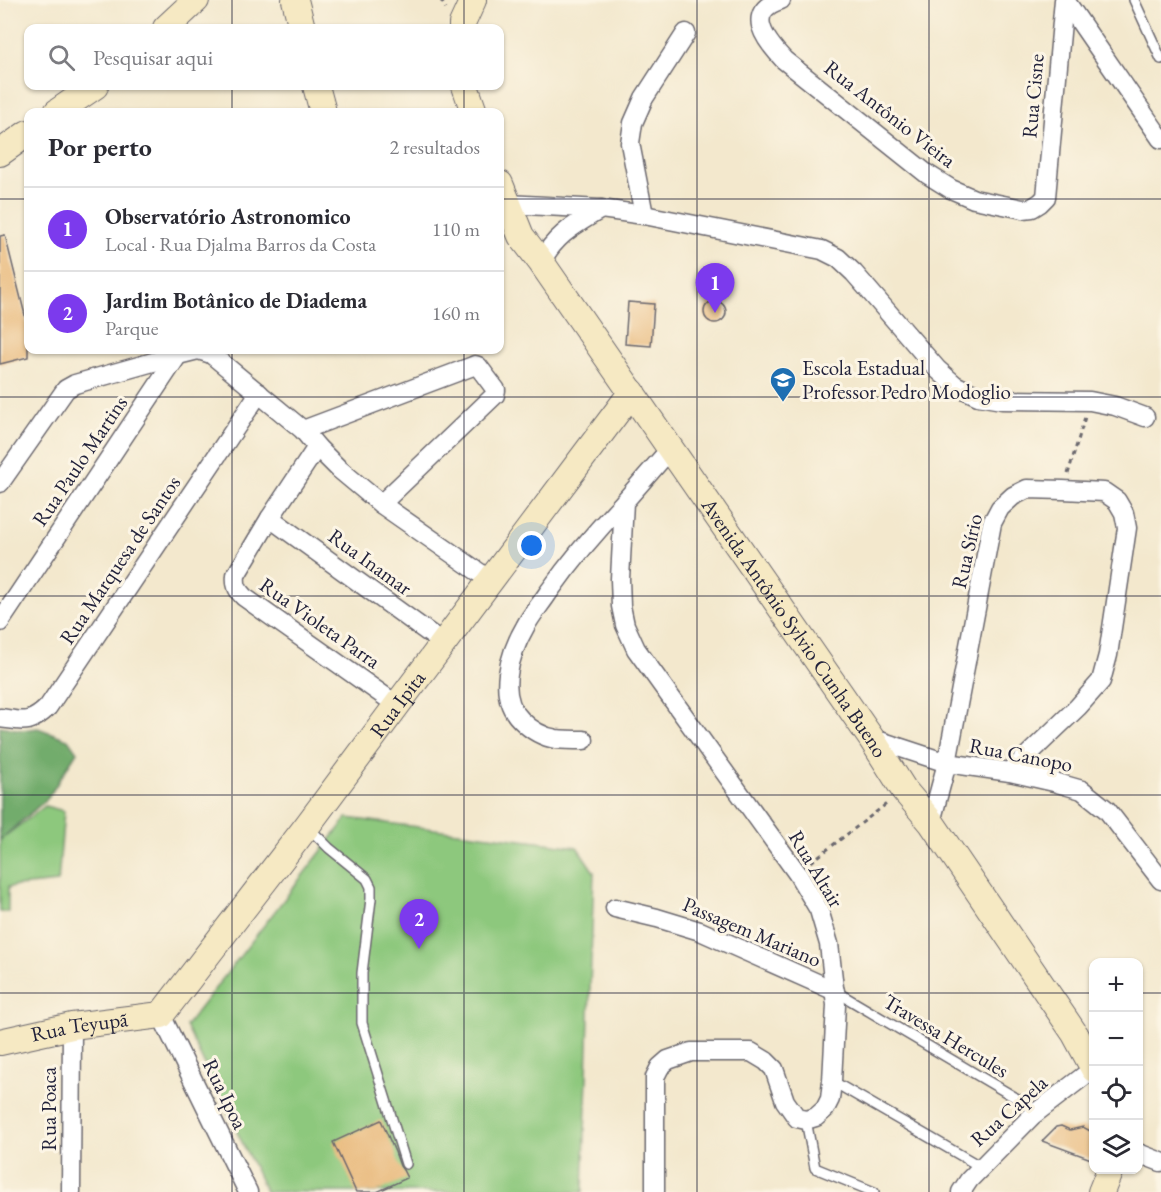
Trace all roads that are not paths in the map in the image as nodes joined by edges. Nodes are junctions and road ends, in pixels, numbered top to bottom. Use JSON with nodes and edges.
{"nodes":[{"id":1,"x":196,"y":0,"type":"edge"},
{"id":2,"x":295,"y":0,"type":"edge"},
{"id":3,"x":473,"y":0,"type":"edge"},
{"id":4,"x":781,"y":0,"type":"edge"},
{"id":5,"x":1065,"y":0,"type":"edge"},
{"id":6,"x":1134,"y":0,"type":"edge"},
{"id":7,"x":170,"y":24,"type":"edge"},
{"id":8,"x":301,"y":24,"type":"edge"},
{"id":9,"x":462,"y":24,"type":"edge"},
{"id":10,"x":686,"y":33,"type":"dead end"},
{"id":11,"x":1161,"y":59,"type":"edge"},
{"id":12,"x":89,"y":90,"type":"edge"},
{"id":13,"x":317,"y":90,"type":"edge"},
{"id":14,"x":466,"y":90,"type":"edge"},
{"id":15,"x":63,"y":108,"type":"edge"},
{"id":16,"x":322,"y":108,"type":"edge"},
{"id":17,"x":473,"y":108,"type":"edge"},
{"id":18,"x":24,"y":136,"type":"edge"},
{"id":19,"x":1161,"y":139,"type":"edge"},
{"id":20,"x":0,"y":153,"type":"edge"},
{"id":21,"x":504,"y":194,"type":"edge"},
{"id":22,"x":1046,"y":197,"type":"joint"},
{"id":23,"x":504,"y":200,"type":"edge"},
{"id":24,"x":601,"y":209,"type":"junction"},
{"id":25,"x":644,"y":215,"type":"junction"},
{"id":26,"x":510,"y":238,"type":"edge"},
{"id":27,"x":541,"y":262,"type":"junction"},
{"id":28,"x":178,"y":354,"type":"joint"},
{"id":29,"x":211,"y":354,"type":"edge"},
{"id":30,"x":632,"y":392,"type":"junction"},
{"id":31,"x":259,"y":393,"type":"junction"},
{"id":32,"x":1146,"y":417,"type":"dead end"},
{"id":33,"x":303,"y":430,"type":"junction"},
{"id":34,"x":317,"y":447,"type":"junction"},
{"id":35,"x":671,"y":448,"type":"junction"},
{"id":36,"x":0,"y":483,"type":"edge"},
{"id":37,"x":624,"y":502,"type":"junction"},
{"id":38,"x":381,"y":504,"type":"junction"},
{"id":39,"x":270,"y":518,"type":"junction"},
{"id":40,"x":490,"y":580,"type":"junction"},
{"id":41,"x":0,"y":622,"type":"edge"},
{"id":42,"x":443,"y":643,"type":"junction"},
{"id":43,"x":397,"y":705,"type":"junction"},
{"id":44,"x":0,"y":718,"type":"edge"},
{"id":45,"x":871,"y":738,"type":"junction"},
{"id":46,"x":584,"y":740,"type":"dead end"},
{"id":47,"x":947,"y":763,"type":"junction"},
{"id":48,"x":1011,"y":772,"type":"junction"},
{"id":49,"x":931,"y":822,"type":"junction"},
{"id":50,"x":307,"y":826,"type":"junction"},
{"id":51,"x":1161,"y":880,"type":"edge"},
{"id":52,"x":615,"y":908,"type":"dead end"},
{"id":53,"x":835,"y":991,"type":"junction"},
{"id":54,"x":161,"y":1015,"type":"junction"},
{"id":55,"x":72,"y":1026,"type":"junction"},
{"id":56,"x":0,"y":1042,"type":"edge"},
{"id":57,"x":1091,"y":1066,"type":"edge"},
{"id":58,"x":1089,"y":1072,"type":"edge"},
{"id":59,"x":832,"y":1081,"type":"junction"},
{"id":60,"x":1038,"y":1111,"type":"junction"},
{"id":61,"x":806,"y":1120,"type":"junction"},
{"id":62,"x":1143,"y":1155,"type":"edge"},
{"id":63,"x":1161,"y":1162,"type":"edge"},
{"id":64,"x":406,"y":1164,"type":"dead end"},
{"id":65,"x":981,"y":1167,"type":"junction"},
{"id":66,"x":1108,"y":1174,"type":"edge"},
{"id":67,"x":71,"y":1192,"type":"edge"},
{"id":68,"x":248,"y":1192,"type":"edge"},
{"id":69,"x":655,"y":1192,"type":"edge"},
{"id":70,"x":874,"y":1192,"type":"edge"},
{"id":71,"x":961,"y":1192,"type":"edge"},
{"id":72,"x":1101,"y":1192,"type":"edge"}],
"edges":[{"from":1,"to":7,"type":"main road"},
{"from":2,"to":8,"type":"main road"},
{"from":3,"to":9,"type":"main road"},
{"from":4,"to":22,"type":"street","name":"Rua Antônio Vieira"},
{"from":5,"to":19,"type":"street"},
{"from":5,"to":22,"type":"street","name":"Rua Cisne"},
{"from":6,"to":11,"type":"lane"},
{"from":10,"to":25,"type":"street"},
{"from":12,"to":15,"type":"main road"},
{"from":13,"to":16,"type":"main road"},
{"from":14,"to":17,"type":"main road"},
{"from":18,"to":20,"type":"main road"},
{"from":21,"to":24,"type":"street"},
{"from":23,"to":26,"type":"main road","name":"Avenida Antônio Sylvio Cunha Bueno"},
{"from":24,"to":25,"type":"street"},
{"from":24,"to":27,"type":"street"},
{"from":25,"to":32,"type":"street"},
{"from":26,"to":27,"type":"main road","name":"Avenida Antônio Sylvio Cunha Bueno"},
{"from":27,"to":30,"type":"main road","name":"Avenida Antônio Sylvio Cunha Bueno"},
{"from":28,"to":36,"type":"street"},
{"from":28,"to":41,"type":"street","name":"Rua Paulo Martins"},
{"from":29,"to":31,"type":"street"},
{"from":30,"to":35,"type":"main road","name":"Avenida Antônio Sylvio Cunha Bueno"},
{"from":30,"to":40,"type":"main road","name":"Rua Ipita"},
{"from":31,"to":33,"type":"street"},
{"from":31,"to":44,"type":"street","name":"Rua Marquesa de Santos"},
{"from":33,"to":34,"type":"street"},
{"from":33,"to":38,"type":"street"},
{"from":34,"to":38,"type":"street"},
{"from":34,"to":39,"type":"street","name":"Rua Violeta Parra"},
{"from":35,"to":37,"type":"street"},
{"from":35,"to":45,"type":"main road","name":"Avenida Antônio Sylvio Cunha Bueno"},
{"from":37,"to":46,"type":"street"},
{"from":37,"to":53,"type":"street","name":"Rua Altair"},
{"from":38,"to":40,"type":"street"},
{"from":39,"to":42,"type":"street","name":"Rua Inamar"},
{"from":39,"to":43,"type":"street","name":"Rua Violeta Parra"},
{"from":40,"to":42,"type":"main road","name":"Rua Ipita"},
{"from":42,"to":43,"type":"main road","name":"Rua Ipita"},
{"from":43,"to":50,"type":"main road","name":"Rua Ipita"},
{"from":45,"to":47,"type":"street","name":"Rua Canopo"},
{"from":45,"to":49,"type":"main road","name":"Avenida Antônio Sylvio Cunha Bueno"},
{"from":47,"to":48,"type":"street","name":"Rua Canopo"},
{"from":47,"to":48,"type":"street","name":"Rua Sírio"},
{"from":47,"to":49,"type":"street","name":"Rua Sírio"},
{"from":48,"to":51,"type":"street","name":"Rua Canopo"},
{"from":49,"to":57,"type":"main road","name":"Avenida Antônio Sylvio Cunha Bueno"},
{"from":50,"to":54,"type":"main road","name":"Rua Ipita"},
{"from":50,"to":64,"type":"lane"},
{"from":52,"to":53,"type":"street","name":"Passagem Mariano"},
{"from":53,"to":59,"type":"street","name":"Rua Altair"},
{"from":53,"to":60,"type":"lane","name":"Travessa Hercules"},
{"from":54,"to":55,"type":"main road","name":"Rua Teyupã"},
{"from":54,"to":68,"type":"street","name":"Rua Ipoa"},
{"from":55,"to":56,"type":"main road","name":"Rua Teyupã"},
{"from":55,"to":67,"type":"street","name":"Rua Poaca"},
{"from":58,"to":60,"type":"street","name":"Rua Capela"},
{"from":59,"to":61,"type":"street","name":"Rua Altair"},
{"from":59,"to":65,"type":"lane"},
{"from":60,"to":65,"type":"street","name":"Rua Capela"},
{"from":61,"to":69,"type":"street"},
{"from":61,"to":70,"type":"lane"},
{"from":62,"to":63,"type":"street"},
{"from":65,"to":71,"type":"street","name":"Rua Capela"},
{"from":66,"to":72,"type":"main road"}]}
